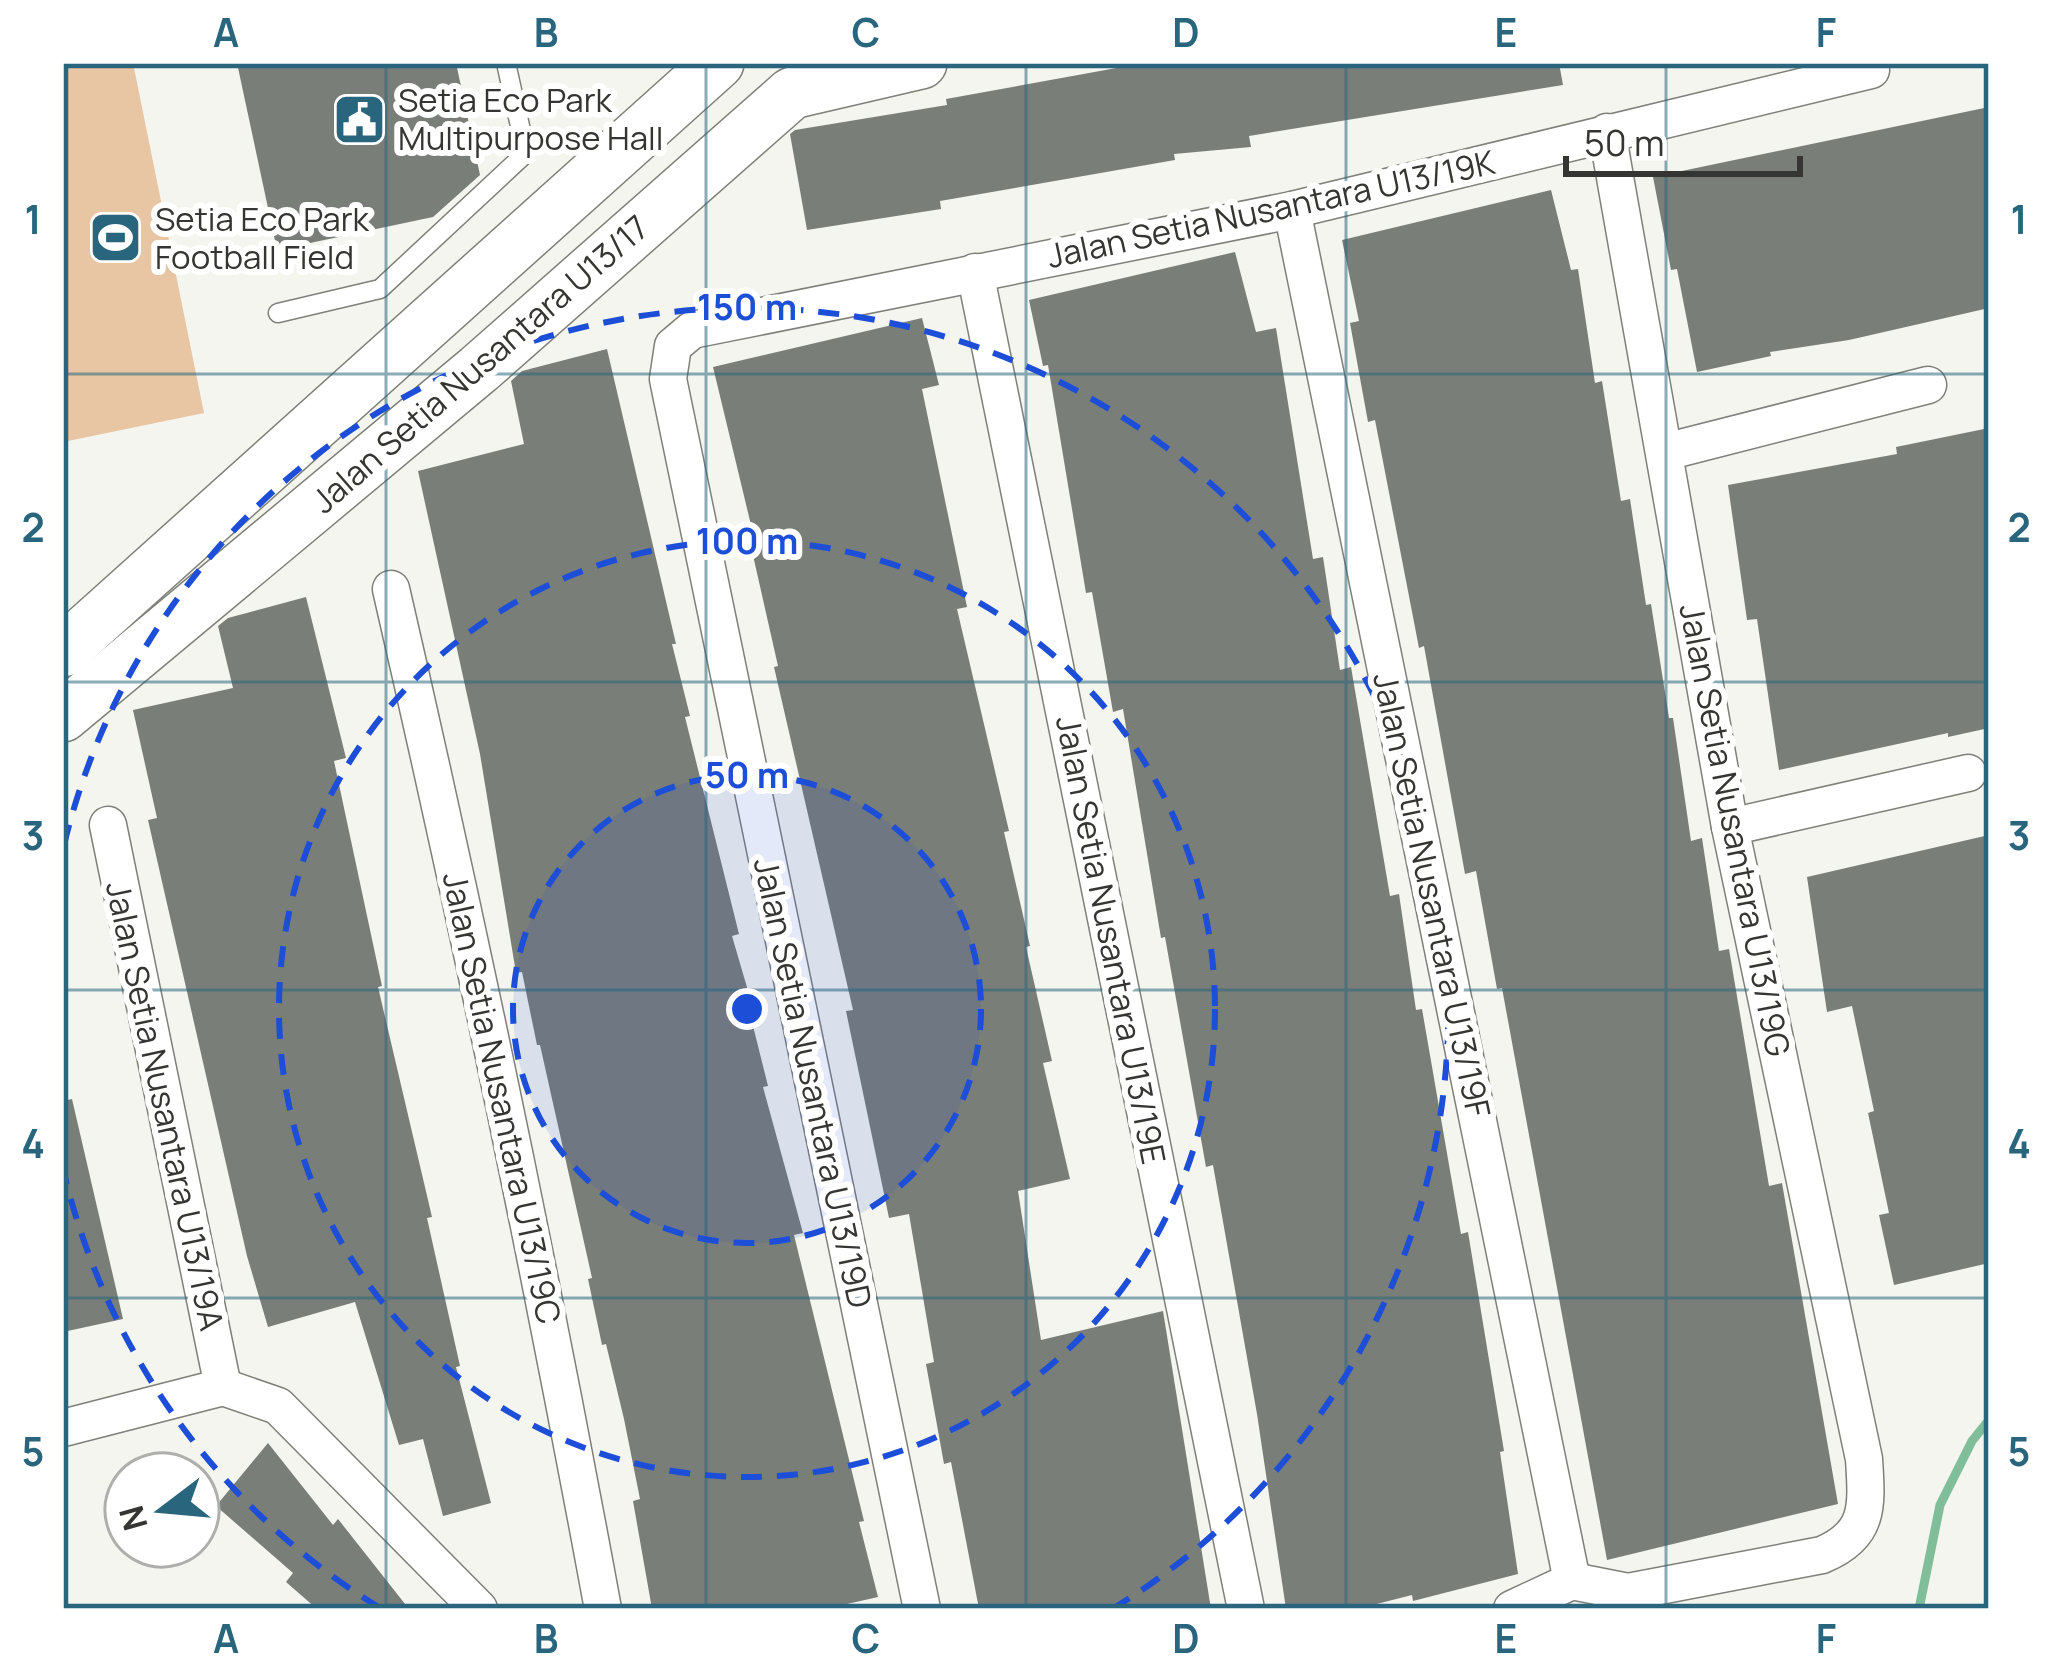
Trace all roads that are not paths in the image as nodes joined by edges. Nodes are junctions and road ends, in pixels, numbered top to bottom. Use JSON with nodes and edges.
{"nodes":[{"id":1,"x":506,"y":63,"type":"edge"},
{"id":2,"x":718,"y":63,"type":"edge"},
{"id":3,"x":921,"y":63,"type":"edge"},
{"id":4,"x":1871,"y":70,"type":"dead end"},
{"id":5,"x":1607,"y":132,"type":"junction"},
{"id":6,"x":1292,"y":210,"type":"junction"},
{"id":7,"x":975,"y":272,"type":"junction"},
{"id":8,"x":278,"y":313,"type":"dead end"},
{"id":9,"x":673,"y":346,"type":"joint"},
{"id":10,"x":1928,"y":385,"type":"dead end"},
{"id":11,"x":1665,"y":452,"type":"junction"},
{"id":12,"x":391,"y":589,"type":"dead end"},
{"id":13,"x":63,"y":651,"type":"edge"},
{"id":14,"x":63,"y":716,"type":"edge"},
{"id":15,"x":1968,"y":773,"type":"dead end"},
{"id":16,"x":108,"y":825,"type":"dead end"},
{"id":17,"x":1730,"y":827,"type":"junction"},
{"id":18,"x":223,"y":1387,"type":"junction"},
{"id":19,"x":63,"y":1428,"type":"edge"},
{"id":20,"x":1572,"y":1580,"type":"junction"},
{"id":21,"x":478,"y":1609,"type":"edge"},
{"id":22,"x":603,"y":1609,"type":"edge"},
{"id":23,"x":922,"y":1609,"type":"edge"},
{"id":24,"x":1246,"y":1609,"type":"edge"},
{"id":25,"x":1512,"y":1609,"type":"edge"}],
"edges":[{"from":1,"to":8,"type":"lane"},
{"from":2,"to":13,"type":"main road","name":"Jalan Setia Nusantara U13/17"},
{"from":3,"to":14,"type":"main road","name":"Jalan Setia Nusantara U13/17"},
{"from":4,"to":5,"type":"street","name":"Jalan Setia Nusantara U13/19K"},
{"from":5,"to":6,"type":"street","name":"Jalan Setia Nusantara U13/19K"},
{"from":5,"to":11,"type":"street","name":"Jalan Setia Nusantara U13/19G"},
{"from":6,"to":7,"type":"street","name":"Jalan Setia Nusantara U13/19K"},
{"from":6,"to":20,"type":"street","name":"Jalan Setia Nusantara U13/19F"},
{"from":7,"to":9,"type":"street","name":"Jalan Setia Nusantara U13/19K"},
{"from":7,"to":24,"type":"street","name":"Jalan Setia Nusantara U13/19E"},
{"from":9,"to":23,"type":"street","name":"Jalan Setia Nusantara U13/19D"},
{"from":10,"to":11,"type":"street"},
{"from":11,"to":17,"type":"street","name":"Jalan Setia Nusantara U13/19G"},
{"from":12,"to":22,"type":"street","name":"Jalan Setia Nusantara U13/19C"},
{"from":15,"to":17,"type":"street"},
{"from":16,"to":18,"type":"street","name":"Jalan Setia Nusantara U13/19A"},
{"from":17,"to":20,"type":"street","name":"Jalan Setia Nusantara U13/19G"},
{"from":18,"to":19,"type":"street"},
{"from":18,"to":21,"type":"street"},
{"from":20,"to":25,"type":"street"}]}
